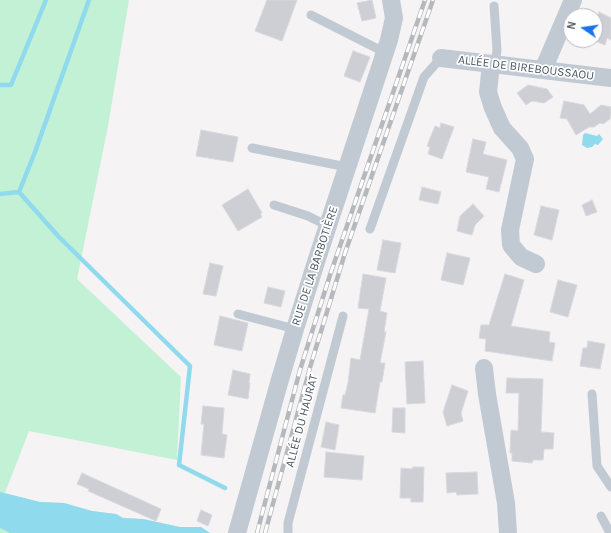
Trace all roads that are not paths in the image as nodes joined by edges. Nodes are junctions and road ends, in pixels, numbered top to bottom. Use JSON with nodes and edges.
{"nodes":[{"id":1,"x":391,"y":0,"type":"edge"},
{"id":2,"x":573,"y":0,"type":"edge"},
{"id":3,"x":494,"y":6,"type":"dead end"},
{"id":4,"x":311,"y":15,"type":"dead end"},
{"id":5,"x":384,"y":52,"type":"junction"},
{"id":6,"x":441,"y":58,"type":"joint"},
{"id":7,"x":493,"y":64,"type":"junction"},
{"id":8,"x":543,"y":70,"type":"junction"},
{"id":9,"x":611,"y":78,"type":"edge"},
{"id":10,"x":252,"y":148,"type":"dead end"},
{"id":11,"x":347,"y":167,"type":"junction"},
{"id":12,"x":274,"y":204,"type":"dead end"},
{"id":13,"x":328,"y":226,"type":"junction"},
{"id":14,"x":370,"y":229,"type":"dead end"},
{"id":15,"x":536,"y":264,"type":"dead end"},
{"id":16,"x":238,"y":314,"type":"dead end"},
{"id":17,"x":343,"y":316,"type":"dead end"},
{"id":18,"x":295,"y":329,"type":"junction"},
{"id":19,"x":484,"y":368,"type":"dead end"},
{"id":20,"x":592,"y":394,"type":"dead end"},
{"id":21,"x":611,"y":487,"type":"edge"},
{"id":22,"x":602,"y":516,"type":"dead end"},
{"id":23,"x":237,"y":533,"type":"edge"},
{"id":24,"x":288,"y":533,"type":"edge"},
{"id":25,"x":508,"y":533,"type":"edge"},
{"id":26,"x":610,"y":533,"type":"edge"}],
"edges":[{"from":1,"to":5,"type":"street","name":"RUE DE LA BARBOTIÈRE"},
{"from":2,"to":8,"type":"street"},
{"from":3,"to":7,"type":"lane"},
{"from":4,"to":5,"type":"lane"},
{"from":5,"to":11,"type":"street","name":"RUE DE LA BARBOTIÈRE"},
{"from":6,"to":7,"type":"street","name":"ALLÉE DE BIREBOUSSAOU"},
{"from":6,"to":14,"type":"lane"},
{"from":7,"to":8,"type":"street","name":"ALLÉE DE BIREBOUSSAOU"},
{"from":7,"to":15,"type":"street"},
{"from":8,"to":9,"type":"street","name":"ALLÉE DE BIREBOUSSAOU"},
{"from":10,"to":11,"type":"lane"},
{"from":11,"to":13,"type":"street","name":"RUE DE LA BARBOTIÈRE"},
{"from":12,"to":13,"type":"lane"},
{"from":13,"to":18,"type":"street","name":"RUE DE LA BARBOTIÈRE"},
{"from":16,"to":18,"type":"lane"},
{"from":17,"to":24,"type":"lane","name":"ALLÉE DU HAURAT"},
{"from":18,"to":23,"type":"street","name":"RUE DE LA BARBOTIÈRE"},
{"from":19,"to":25,"type":"street"},
{"from":20,"to":21,"type":"lane"},
{"from":22,"to":26,"type":"lane"}]}
